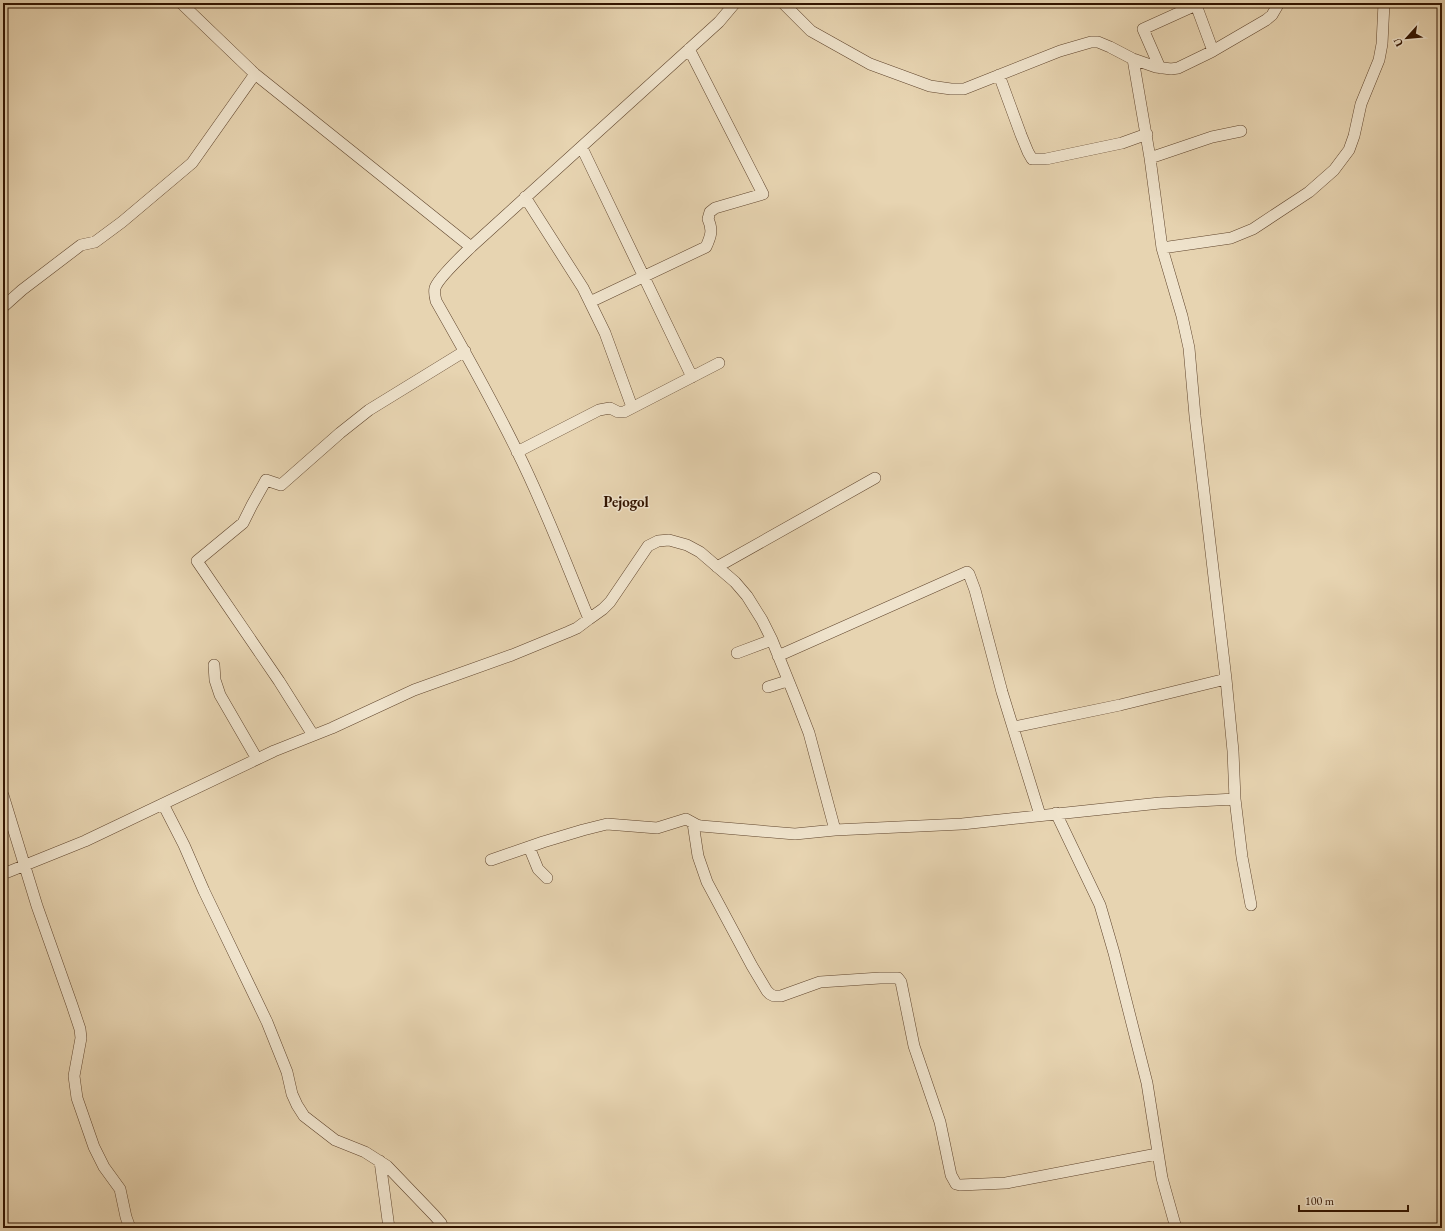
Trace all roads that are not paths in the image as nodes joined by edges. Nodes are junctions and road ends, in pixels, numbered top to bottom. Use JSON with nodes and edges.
{"nodes":[{"id":1,"x":181,"y":3,"type":"edge"},
{"id":2,"x":735,"y":3,"type":"edge"},
{"id":3,"x":783,"y":3,"type":"edge"},
{"id":4,"x":1279,"y":3,"type":"edge"},
{"id":5,"x":1384,"y":3,"type":"edge"},
{"id":6,"x":690,"y":49,"type":"junction"},
{"id":7,"x":1213,"y":50,"type":"junction"},
{"id":8,"x":1134,"y":60,"type":"junction"},
{"id":9,"x":1160,"y":68,"type":"junction"},
{"id":10,"x":255,"y":74,"type":"junction"},
{"id":11,"x":999,"y":76,"type":"junction"},
{"id":12,"x":1241,"y":131,"type":"dead end"},
{"id":13,"x":1147,"y":134,"type":"junction"},
{"id":14,"x":582,"y":148,"type":"junction"},
{"id":15,"x":1150,"y":158,"type":"junction"},
{"id":16,"x":526,"y":197,"type":"junction"},
{"id":17,"x":471,"y":247,"type":"junction"},
{"id":18,"x":1162,"y":248,"type":"junction"},
{"id":19,"x":643,"y":276,"type":"junction"},
{"id":20,"x":590,"y":302,"type":"junction"},
{"id":21,"x":3,"y":307,"type":"edge"},
{"id":22,"x":465,"y":351,"type":"junction"},
{"id":23,"x":719,"y":363,"type":"dead end"},
{"id":24,"x":692,"y":377,"type":"junction"},
{"id":25,"x":632,"y":407,"type":"junction"},
{"id":26,"x":518,"y":452,"type":"junction"},
{"id":27,"x":875,"y":478,"type":"dead end"},
{"id":28,"x":717,"y":567,"type":"junction"},
{"id":29,"x":589,"y":619,"type":"junction"},
{"id":30,"x":772,"y":640,"type":"junction"},
{"id":31,"x":737,"y":653,"type":"dead end"},
{"id":32,"x":778,"y":656,"type":"junction"},
{"id":33,"x":214,"y":665,"type":"dead end"},
{"id":34,"x":1226,"y":679,"type":"junction"},
{"id":35,"x":787,"y":681,"type":"junction"},
{"id":36,"x":768,"y":687,"type":"dead end"},
{"id":37,"x":1014,"y":727,"type":"junction"},
{"id":38,"x":314,"y":735,"type":"junction"},
{"id":39,"x":256,"y":759,"type":"junction"},
{"id":40,"x":3,"y":795,"type":"edge"},
{"id":41,"x":1235,"y":799,"type":"junction"},
{"id":42,"x":163,"y":804,"type":"junction"},
{"id":43,"x":1056,"y":813,"type":"junction"},
{"id":44,"x":1040,"y":815,"type":"junction"},
{"id":45,"x":693,"y":823,"type":"junction"},
{"id":46,"x":835,"y":830,"type":"junction"},
{"id":47,"x":529,"y":847,"type":"junction"},
{"id":48,"x":491,"y":860,"type":"dead end"},
{"id":49,"x":24,"y":866,"type":"junction"},
{"id":50,"x":3,"y":874,"type":"edge"},
{"id":51,"x":547,"y":878,"type":"dead end"},
{"id":52,"x":1251,"y":905,"type":"dead end"},
{"id":53,"x":1157,"y":1154,"type":"junction"},
{"id":54,"x":380,"y":1161,"type":"junction"},
{"id":55,"x":130,"y":1228,"type":"edge"},
{"id":56,"x":389,"y":1228,"type":"edge"},
{"id":57,"x":443,"y":1228,"type":"edge"},
{"id":58,"x":1176,"y":1228,"type":"edge"}],
"edges":[{"from":1,"to":10,"type":"street"},
{"from":2,"to":6,"type":"street"},
{"from":3,"to":11,"type":"street"},
{"from":4,"to":7,"type":"street"},
{"from":5,"to":18,"type":"street"},
{"from":6,"to":14,"type":"street"},
{"from":6,"to":19,"type":"street"},
{"from":7,"to":9,"type":"street"},
{"from":7,"to":9,"type":"street"},
{"from":8,"to":9,"type":"street"},
{"from":8,"to":11,"type":"street"},
{"from":8,"to":13,"type":"street"},
{"from":10,"to":17,"type":"street"},
{"from":10,"to":21,"type":"street"},
{"from":11,"to":13,"type":"street"},
{"from":12,"to":15,"type":"street"},
{"from":13,"to":15,"type":"street"},
{"from":14,"to":16,"type":"street"},
{"from":14,"to":19,"type":"street"},
{"from":15,"to":18,"type":"street"},
{"from":16,"to":17,"type":"street"},
{"from":16,"to":20,"type":"street"},
{"from":17,"to":22,"type":"street"},
{"from":18,"to":34,"type":"street"},
{"from":19,"to":20,"type":"street"},
{"from":19,"to":24,"type":"street"},
{"from":20,"to":25,"type":"street"},
{"from":22,"to":26,"type":"street"},
{"from":22,"to":38,"type":"street"},
{"from":23,"to":24,"type":"street"},
{"from":24,"to":25,"type":"street"},
{"from":25,"to":26,"type":"street"},
{"from":26,"to":29,"type":"street"},
{"from":27,"to":28,"type":"street"},
{"from":28,"to":29,"type":"street"},
{"from":28,"to":30,"type":"street"},
{"from":29,"to":38,"type":"street"},
{"from":30,"to":31,"type":"street"},
{"from":30,"to":32,"type":"street"},
{"from":32,"to":35,"type":"street"},
{"from":32,"to":37,"type":"street"},
{"from":33,"to":39,"type":"street"},
{"from":34,"to":37,"type":"street"},
{"from":34,"to":41,"type":"street"},
{"from":35,"to":36,"type":"street"},
{"from":35,"to":46,"type":"street"},
{"from":37,"to":44,"type":"street"},
{"from":38,"to":39,"type":"street"},
{"from":39,"to":42,"type":"street"},
{"from":40,"to":49,"type":"street"},
{"from":41,"to":43,"type":"street"},
{"from":41,"to":52,"type":"street"},
{"from":42,"to":49,"type":"street"},
{"from":42,"to":54,"type":"street"},
{"from":43,"to":44,"type":"street"},
{"from":43,"to":53,"type":"street"},
{"from":44,"to":46,"type":"street"},
{"from":45,"to":46,"type":"street"},
{"from":45,"to":47,"type":"street"},
{"from":45,"to":53,"type":"street"},
{"from":47,"to":48,"type":"street"},
{"from":47,"to":51,"type":"street"},
{"from":49,"to":50,"type":"street"},
{"from":49,"to":55,"type":"street"},
{"from":53,"to":58,"type":"street"},
{"from":54,"to":56,"type":"street"},
{"from":54,"to":57,"type":"street"}]}
